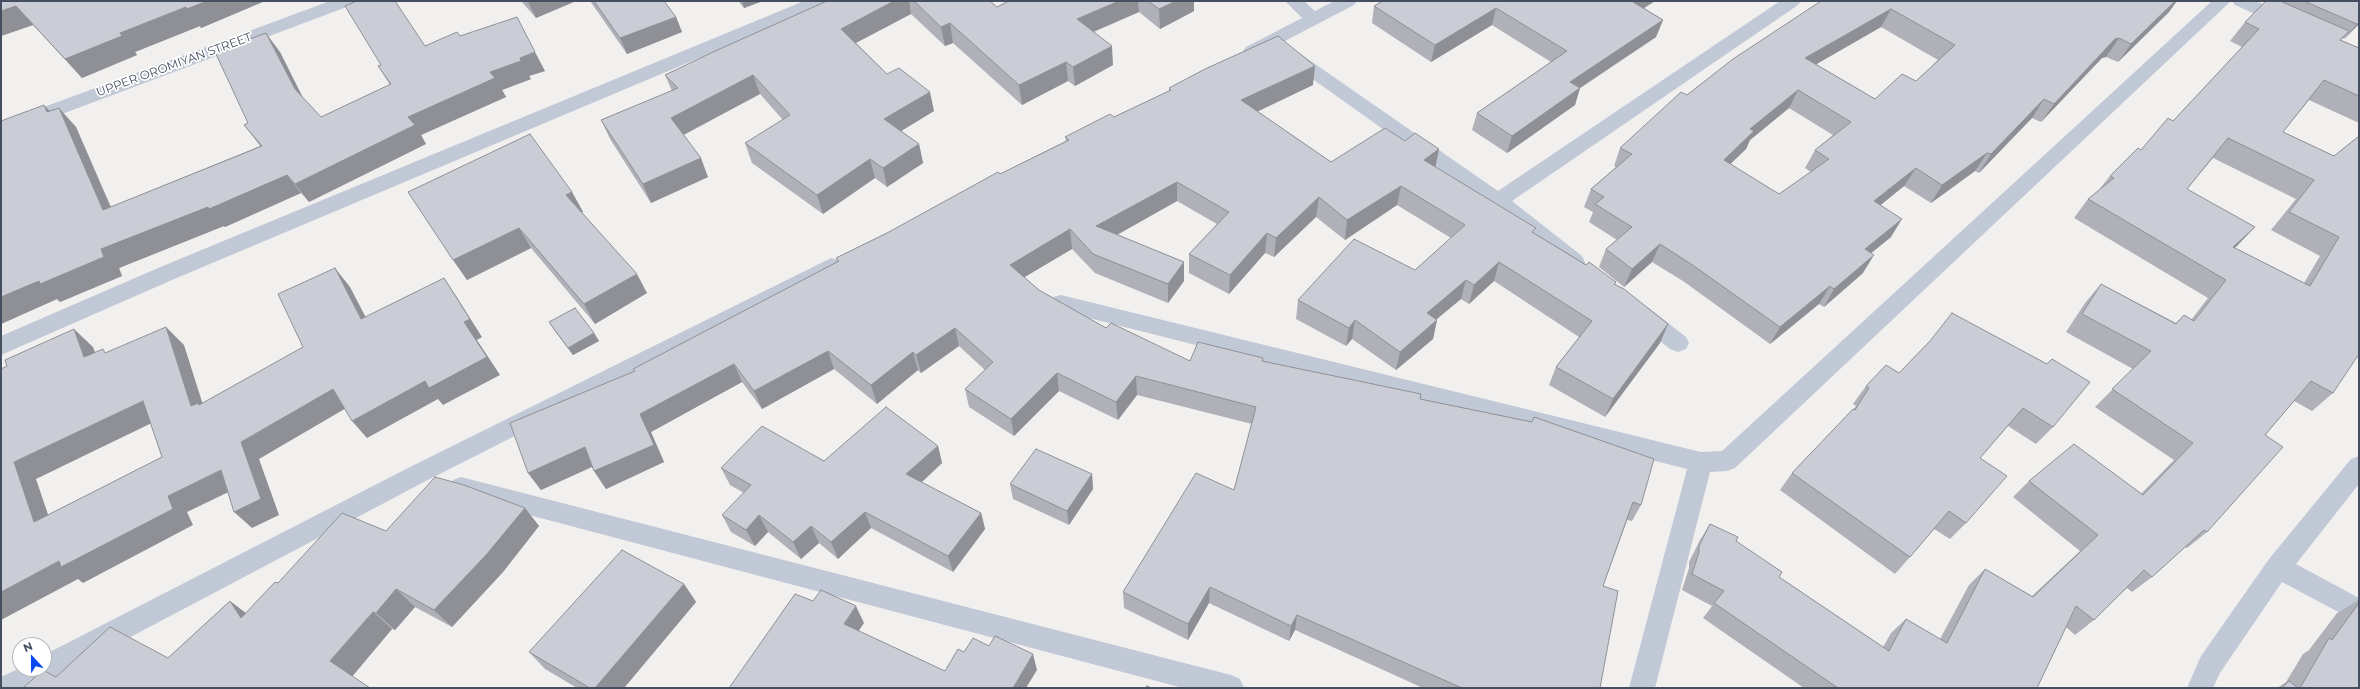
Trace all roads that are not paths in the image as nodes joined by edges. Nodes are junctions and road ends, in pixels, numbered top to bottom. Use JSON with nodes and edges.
{"nodes":[{"id":1,"x":346,"y":1,"type":"edge"},
{"id":2,"x":818,"y":1,"type":"edge"},
{"id":3,"x":1294,"y":1,"type":"edge"},
{"id":4,"x":1348,"y":1,"type":"edge"},
{"id":5,"x":1792,"y":1,"type":"edge"},
{"id":6,"x":2222,"y":1,"type":"edge"},
{"id":7,"x":2241,"y":1,"type":"edge"},
{"id":8,"x":1314,"y":19,"type":"junction"},
{"id":9,"x":2304,"y":29,"type":"edge"},
{"id":10,"x":1271,"y":41,"type":"junction"},
{"id":11,"x":1236,"y":59,"type":"edge"},
{"id":12,"x":1,"y":130,"type":"edge"},
{"id":13,"x":1498,"y":201,"type":"junction"},
{"id":14,"x":849,"y":256,"type":"edge"},
{"id":15,"x":1591,"y":274,"type":"edge"},
{"id":16,"x":1061,"y":303,"type":"edge"},
{"id":17,"x":1629,"y":304,"type":"edge"},
{"id":18,"x":1678,"y":343,"type":"dead end"},
{"id":19,"x":1,"y":346,"type":"edge"},
{"id":20,"x":1701,"y":462,"type":"junction"},
{"id":21,"x":2359,"y":466,"type":"edge"},
{"id":22,"x":416,"y":475,"type":"junction"},
{"id":23,"x":2278,"y":567,"type":"junction"},
{"id":24,"x":2359,"y":611,"type":"edge"},
{"id":25,"x":52,"y":665,"type":"edge"},
{"id":26,"x":28,"y":677,"type":"edge"},
{"id":27,"x":7,"y":688,"type":"edge"},
{"id":28,"x":1231,"y":688,"type":"edge"},
{"id":29,"x":1642,"y":688,"type":"edge"},
{"id":30,"x":2200,"y":688,"type":"edge"}],
"edges":[{"from":1,"to":12,"type":"street","name":"UPPER OROMIYAN STREET"},
{"from":2,"to":19,"type":"street"},
{"from":3,"to":8,"type":"street"},
{"from":4,"to":8,"type":"street"},
{"from":5,"to":13,"type":"street"},
{"from":6,"to":20,"type":"street"},
{"from":7,"to":9,"type":"street"},
{"from":8,"to":10,"type":"street"},
{"from":10,"to":11,"type":"street"},
{"from":10,"to":13,"type":"street"},
{"from":13,"to":15,"type":"street"},
{"from":14,"to":22,"type":"street"},
{"from":16,"to":20,"type":"street"},
{"from":17,"to":18,"type":"street"},
{"from":20,"to":29,"type":"street"},
{"from":21,"to":23,"type":"street"},
{"from":22,"to":25,"type":"street"},
{"from":22,"to":28,"type":"street"},
{"from":23,"to":24,"type":"street"},
{"from":23,"to":30,"type":"street"},
{"from":26,"to":27,"type":"street"}]}
